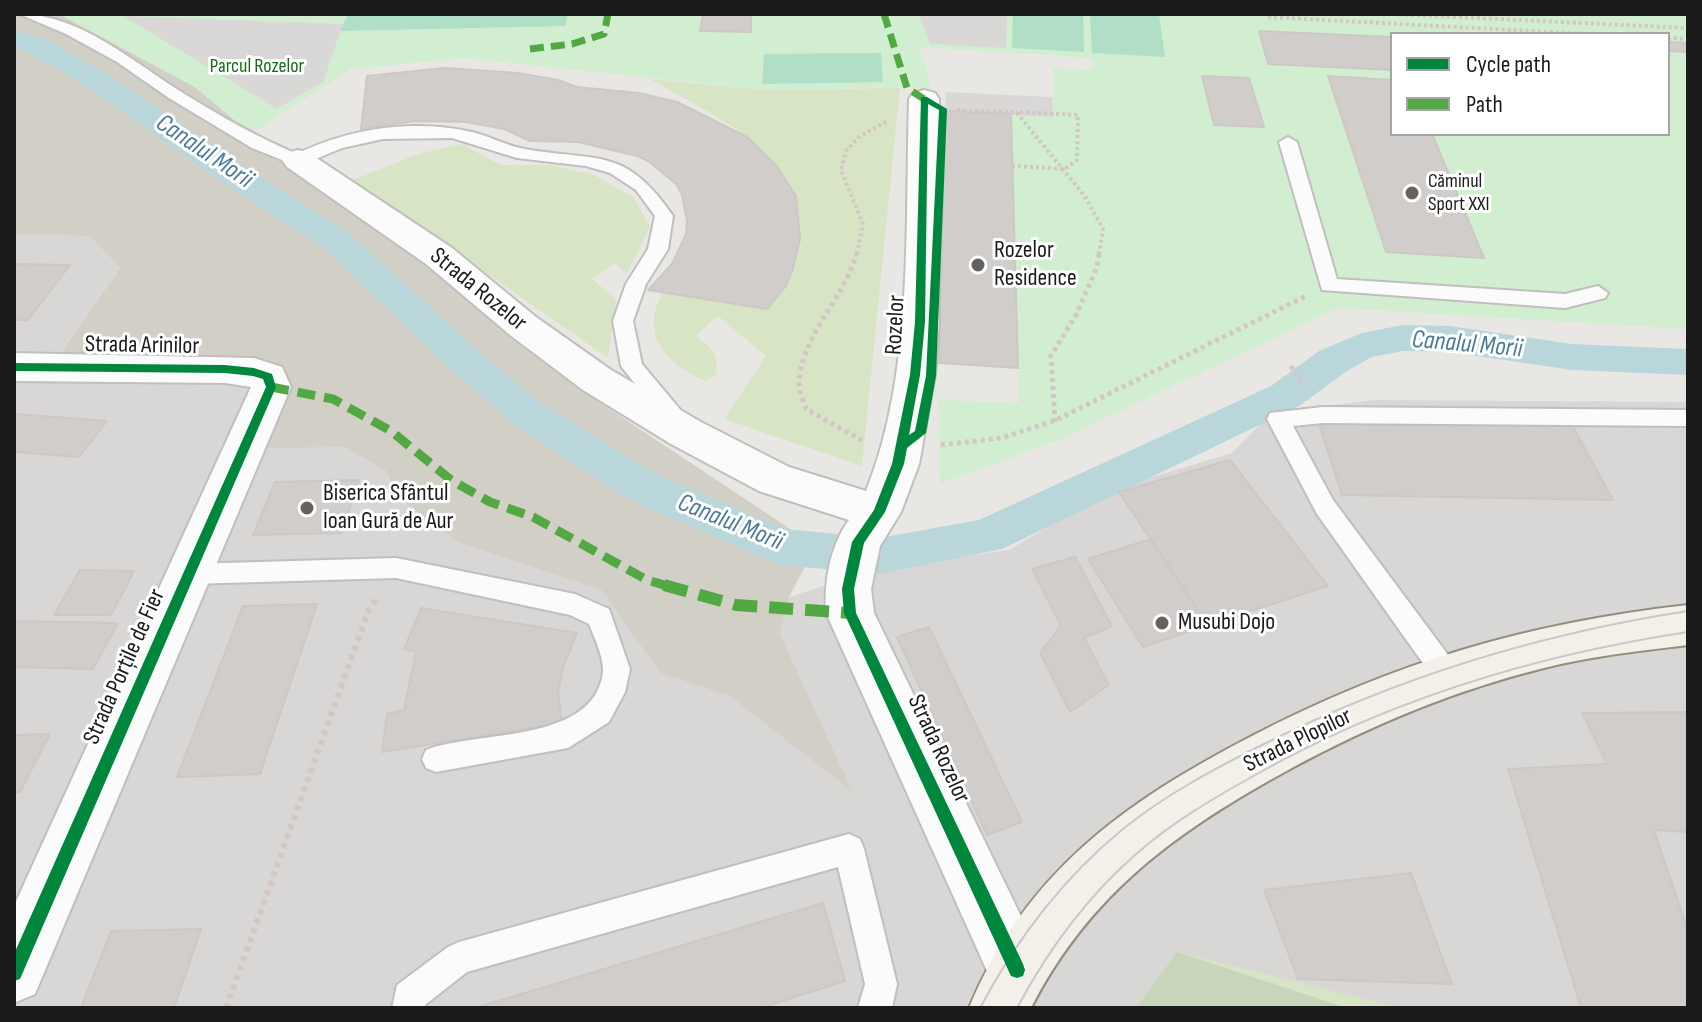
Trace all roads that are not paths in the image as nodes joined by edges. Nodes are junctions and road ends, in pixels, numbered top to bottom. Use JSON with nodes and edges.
{"nodes":[{"id":1,"x":26,"y":14,"type":"edge"},
{"id":2,"x":924,"y":106,"type":"road end"},
{"id":3,"x":1288,"y":142,"type":"dead end"},
{"id":4,"x":298,"y":160,"type":"junction"},
{"id":5,"x":1598,"y":293,"type":"dead end"},
{"id":6,"x":14,"y":367,"type":"edge"},
{"id":7,"x":268,"y":377,"type":"joint"},
{"id":8,"x":1688,"y":418,"type":"edge"},
{"id":9,"x":686,"y":433,"type":"junction"},
{"id":10,"x":862,"y":548,"type":"junction"},
{"id":11,"x":190,"y":574,"type":"junction"},
{"id":12,"x":1688,"y":625,"type":"edge"},
{"id":13,"x":1447,"y":675,"type":"junction"},
{"id":14,"x":436,"y":759,"type":"dead end"},
{"id":15,"x":14,"y":973,"type":"edge"},
{"id":16,"x":1008,"y":989,"type":"edge"},
{"id":17,"x":409,"y":1008,"type":"edge"},
{"id":18,"x":875,"y":1008,"type":"edge"}],
"edges":[{"from":1,"to":4,"type":"lane"},
{"from":2,"to":10,"type":"street","name":"Rozelor"},
{"from":3,"to":5,"type":"lane"},
{"from":4,"to":9,"type":"street","name":"Strada Rozelor"},
{"from":4,"to":9,"type":"lane"},
{"from":6,"to":7,"type":"street","name":"Strada Arinilor"},
{"from":7,"to":11,"type":"street","name":"Strada Porțile de Fier"},
{"from":8,"to":13,"type":"lane"},
{"from":9,"to":10,"type":"street","name":"Strada Rozelor"},
{"from":10,"to":16,"type":"street","name":"Strada Rozelor"},
{"from":11,"to":14,"type":"lane"},
{"from":11,"to":15,"type":"street","name":"Strada Porțile de Fier"},
{"from":12,"to":13,"type":"main road","name":"Strada Plopilor"},
{"from":13,"to":16,"type":"main road","name":"Strada Plopilor"},
{"from":17,"to":18,"type":"lane"}]}
